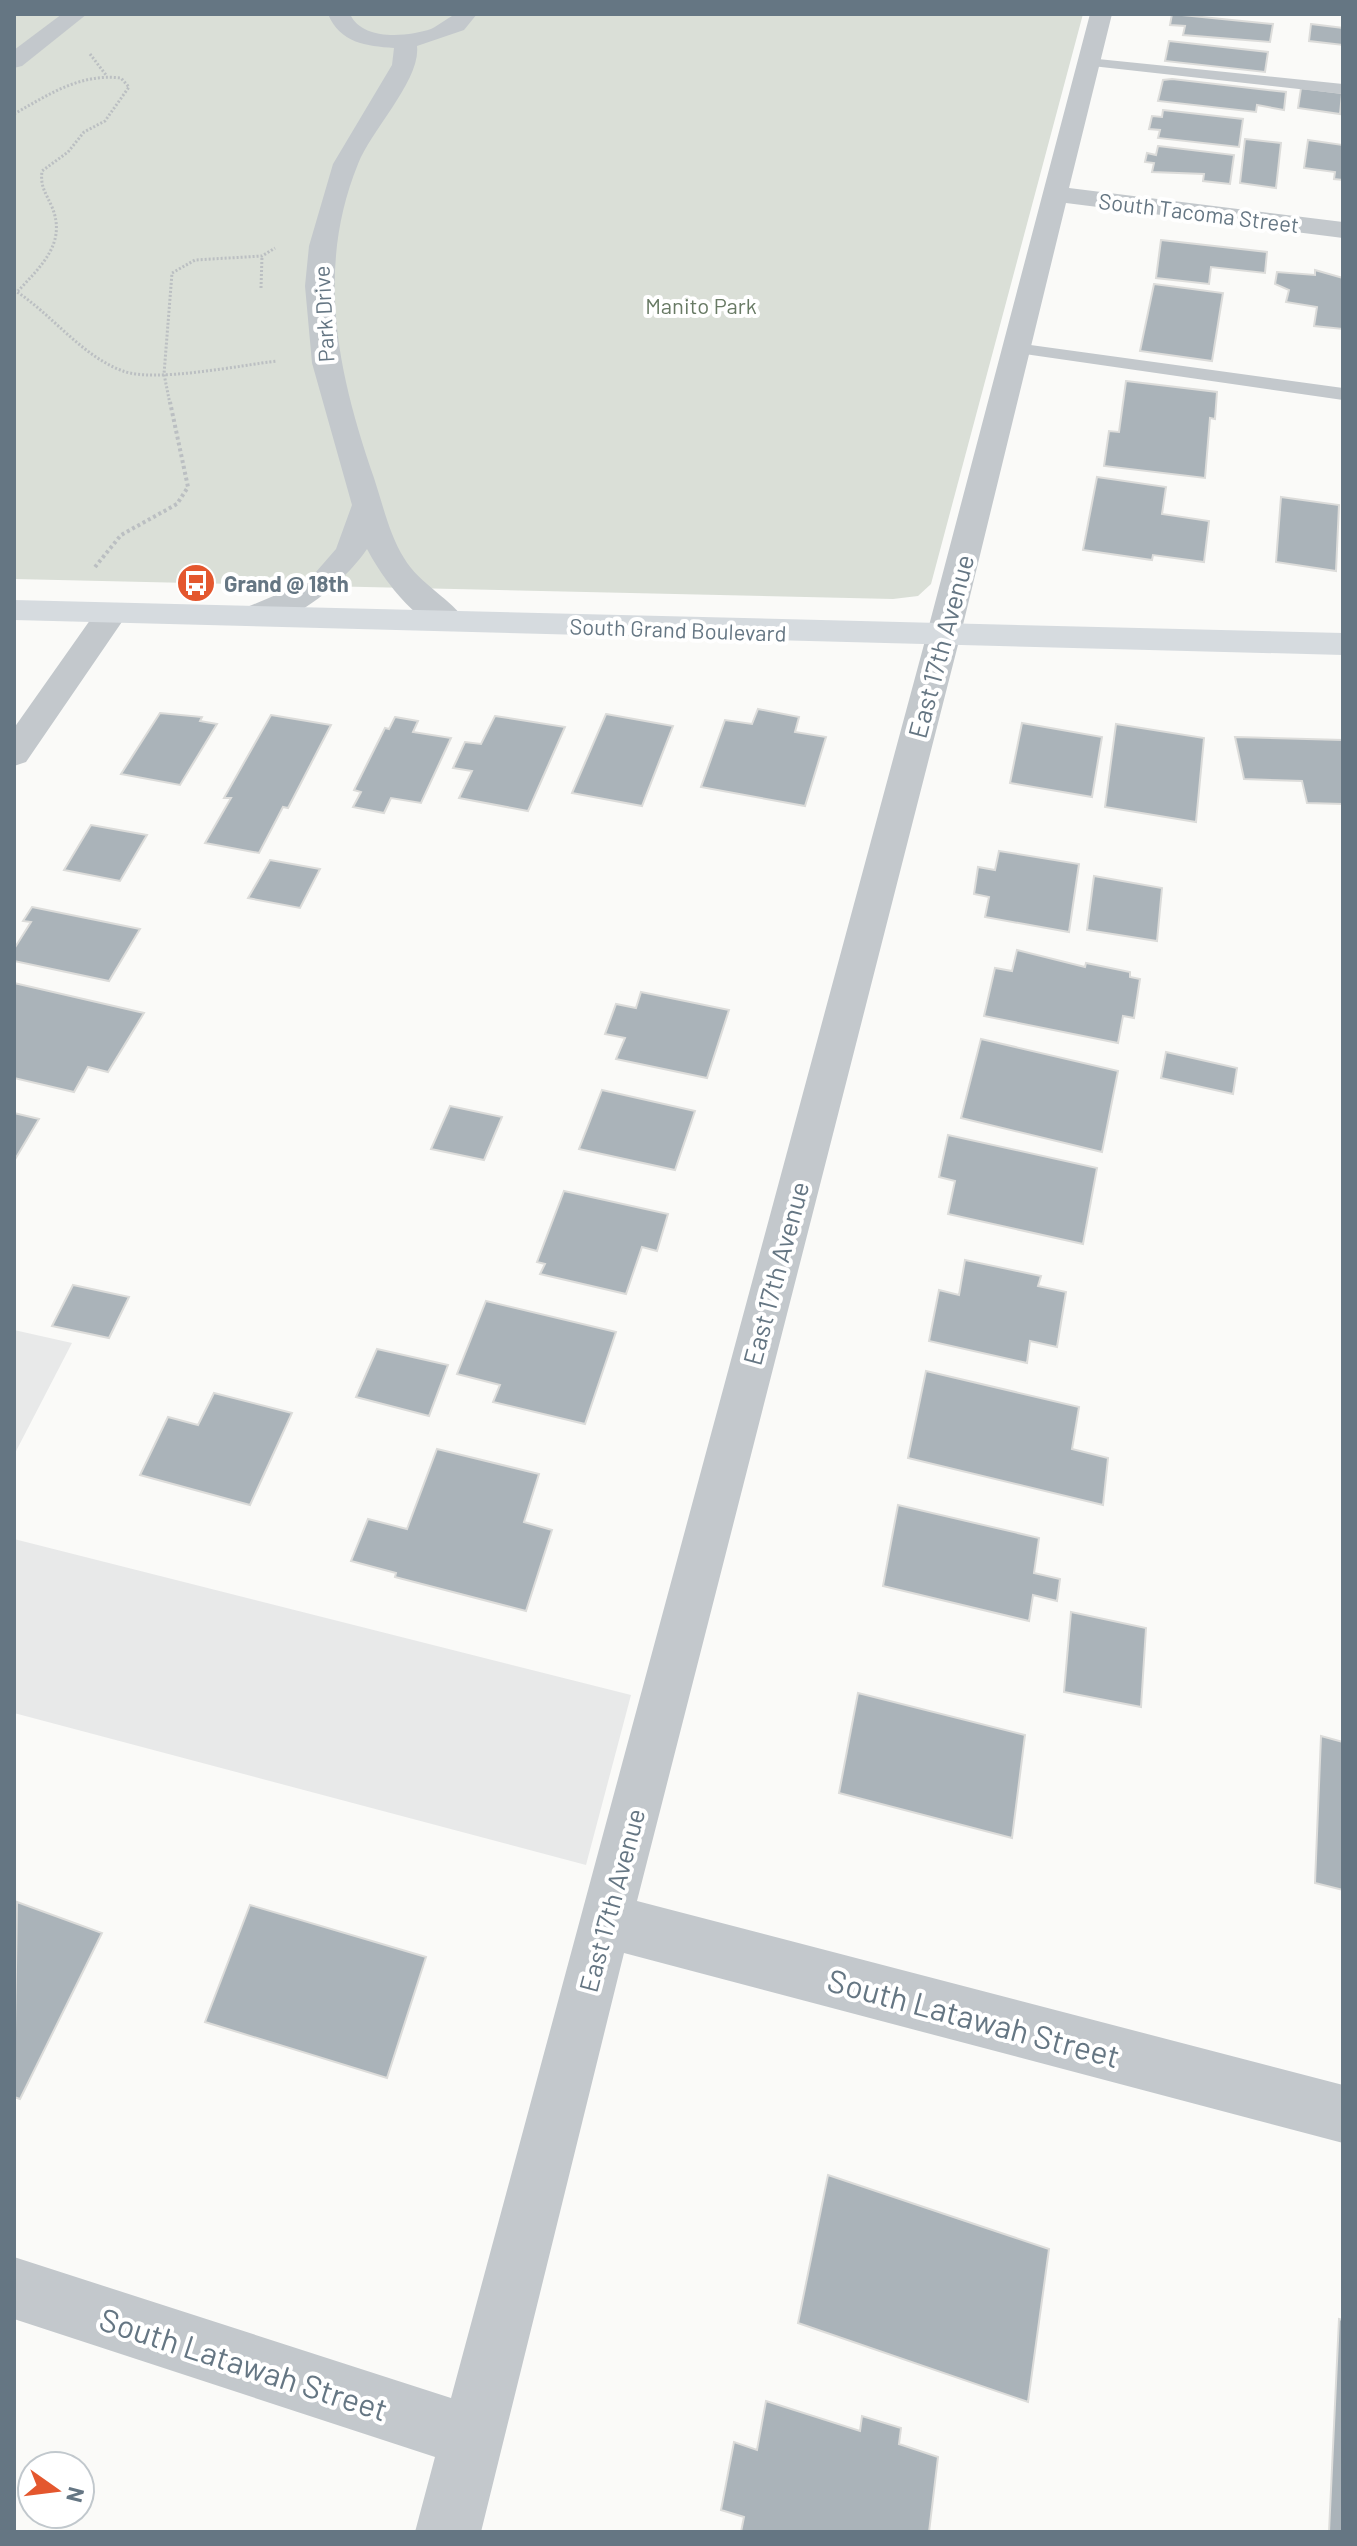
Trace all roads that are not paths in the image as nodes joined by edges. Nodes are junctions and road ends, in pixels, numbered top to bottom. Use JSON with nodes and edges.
{"nodes":[{"id":1,"x":76,"y":14,"type":"edge"},
{"id":2,"x":339,"y":14,"type":"edge"},
{"id":3,"x":466,"y":14,"type":"edge"},
{"id":4,"x":1101,"y":14,"type":"edge"},
{"id":5,"x":405,"y":41,"type":"junction"},
{"id":6,"x":14,"y":61,"type":"edge"},
{"id":7,"x":1088,"y":62,"type":"junction"},
{"id":8,"x":1343,"y":89,"type":"edge"},
{"id":9,"x":1054,"y":194,"type":"junction"},
{"id":10,"x":1343,"y":230,"type":"edge"},
{"id":11,"x":1016,"y":348,"type":"junction"},
{"id":12,"x":1343,"y":394,"type":"edge"},
{"id":13,"x":367,"y":505,"type":"junction"},
{"id":14,"x":14,"y":610,"type":"edge"},
{"id":15,"x":112,"y":613,"type":"junction"},
{"id":16,"x":252,"y":617,"type":"junction"},
{"id":17,"x":451,"y":623,"type":"junction"},
{"id":18,"x":943,"y":637,"type":"junction"},
{"id":19,"x":1343,"y":644,"type":"edge"},
{"id":20,"x":14,"y":754,"type":"edge"},
{"id":21,"x":605,"y":1920,"type":"junction"},
{"id":22,"x":1343,"y":2114,"type":"edge"},
{"id":23,"x":14,"y":2288,"type":"edge"},
{"id":24,"x":473,"y":2437,"type":"junction"},
{"id":25,"x":448,"y":2532,"type":"edge"}],
"edges":[{"from":1,"to":6,"type":"street"},
{"from":2,"to":5,"type":"street"},
{"from":3,"to":5,"type":"street"},
{"from":4,"to":7,"type":"street","name":"East 17th Avenue"},
{"from":5,"to":13,"type":"street","name":"Park Drive"},
{"from":7,"to":8,"type":"lane"},
{"from":7,"to":9,"type":"street","name":"East 17th Avenue"},
{"from":9,"to":10,"type":"street","name":"South Tacoma Street"},
{"from":9,"to":11,"type":"street","name":"East 17th Avenue"},
{"from":11,"to":12,"type":"lane"},
{"from":11,"to":18,"type":"street","name":"East 17th Avenue"},
{"from":13,"to":16,"type":"street"},
{"from":13,"to":17,"type":"street","name":"Park Drive"},
{"from":14,"to":15,"type":"main road","name":"South Grand Boulevard"},
{"from":15,"to":16,"type":"main road","name":"South Grand Boulevard"},
{"from":15,"to":20,"type":"street"},
{"from":16,"to":17,"type":"main road","name":"South Grand Boulevard"},
{"from":17,"to":18,"type":"main road","name":"South Grand Boulevard"},
{"from":18,"to":19,"type":"main road","name":"South Grand Boulevard"},
{"from":18,"to":21,"type":"street","name":"East 17th Avenue"},
{"from":21,"to":22,"type":"street","name":"South Latawah Street"},
{"from":21,"to":24,"type":"street","name":"East 17th Avenue"},
{"from":23,"to":24,"type":"street","name":"South Latawah Street"},
{"from":24,"to":25,"type":"street","name":"East 17th Avenue"}]}
